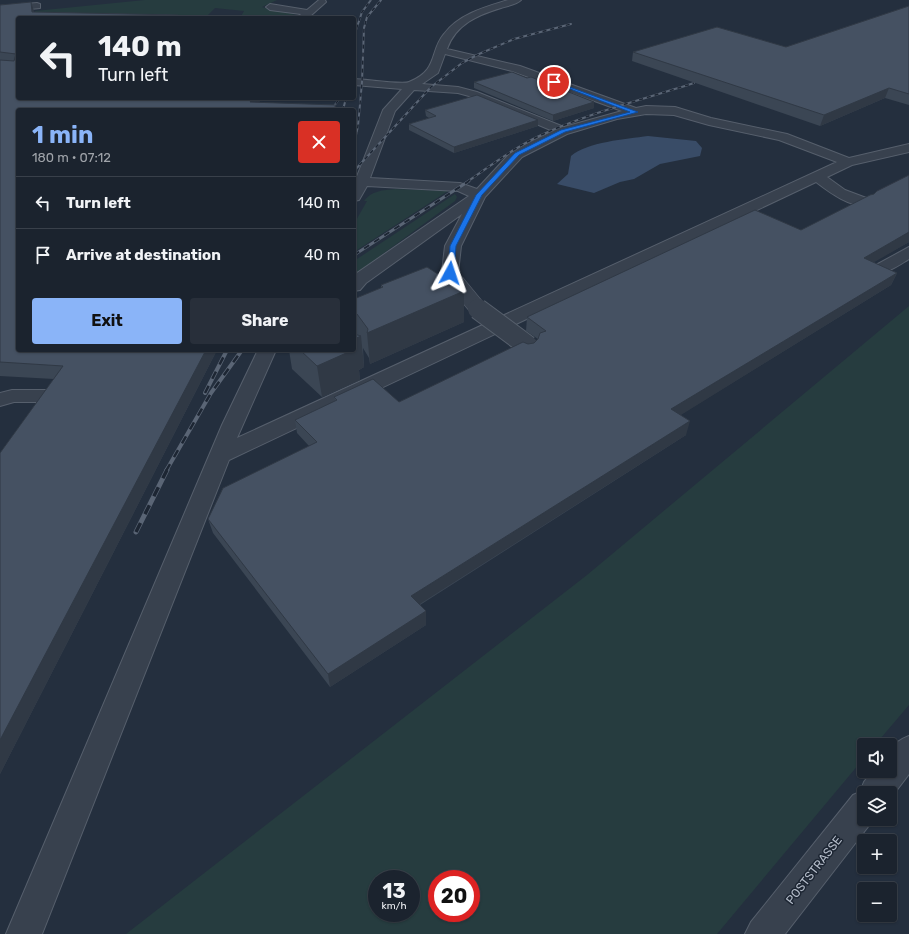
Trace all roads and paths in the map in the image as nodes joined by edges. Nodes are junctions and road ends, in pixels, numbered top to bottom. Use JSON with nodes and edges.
{"nodes":[{"id":1,"x":517,"y":0,"type":"edge"},
{"id":2,"x":322,"y":2,"type":"dead end"},
{"id":3,"x":37,"y":6,"type":"dead end"},
{"id":4,"x":270,"y":7,"type":"dead end"},
{"id":5,"x":0,"y":9,"type":"edge"},
{"id":6,"x":305,"y":16,"type":"edge"},
{"id":7,"x":443,"y":51,"type":"junction"},
{"id":8,"x":356,"y":82,"type":"edge"},
{"id":9,"x":411,"y":86,"type":"junction"},
{"id":10,"x":635,"y":112,"type":"junction"},
{"id":11,"x":563,"y":131,"type":"junction"},
{"id":12,"x":909,"y":148,"type":"edge"},
{"id":13,"x":848,"y":162,"type":"junction"},
{"id":14,"x":817,"y":176,"type":"junction"},
{"id":15,"x":362,"y":182,"type":"junction"},
{"id":16,"x":356,"y":193,"type":"edge"},
{"id":17,"x":479,"y":195,"type":"junction"},
{"id":18,"x":864,"y":202,"type":"edge"},
{"id":19,"x":909,"y":252,"type":"edge"},
{"id":20,"x":882,"y":268,"type":"edge"},
{"id":21,"x":453,"y":278,"type":"junction"},
{"id":22,"x":356,"y":284,"type":"edge"},
{"id":23,"x":407,"y":299,"type":"edge"},
{"id":24,"x":528,"y":346,"type":"edge"},
{"id":25,"x":270,"y":352,"type":"edge"},
{"id":26,"x":47,"y":396,"type":"edge"},
{"id":27,"x":0,"y":400,"type":"edge"},
{"id":28,"x":220,"y":454,"type":"junction"},
{"id":29,"x":906,"y":761,"type":"edge"},
{"id":30,"x":882,"y":786,"type":"edge"},
{"id":31,"x":857,"y":815,"type":"edge"},
{"id":32,"x":24,"y":934,"type":"edge"},
{"id":33,"x":763,"y":934,"type":"edge"}],
"edges":[{"from":1,"to":7,"type":"street"},
{"from":2,"to":6,"type":"street"},
{"from":3,"to":5,"type":"street"},
{"from":4,"to":6,"type":"street"},
{"from":7,"to":9,"type":"street"},
{"from":7,"to":10,"type":"street"},
{"from":8,"to":9,"type":"street"},
{"from":9,"to":11,"type":"street"},
{"from":9,"to":15,"type":"street"},
{"from":10,"to":11,"type":"street"},
{"from":10,"to":13,"type":"street"},
{"from":11,"to":17,"type":"street"},
{"from":12,"to":13,"type":"street"},
{"from":13,"to":14,"type":"street"},
{"from":14,"to":18,"type":"street"},
{"from":14,"to":28,"type":"street"},
{"from":15,"to":16,"type":"street"},
{"from":15,"to":17,"type":"street"},
{"from":17,"to":21,"type":"street"},
{"from":17,"to":22,"type":"street"},
{"from":19,"to":20,"type":"street"},
{"from":21,"to":23,"type":"street"},
{"from":21,"to":24,"type":"street","bridge":true},
{"from":25,"to":28,"type":"street"},
{"from":26,"to":27,"type":"street"},
{"from":28,"to":32,"type":"street"},
{"from":29,"to":30,"type":"street"},
{"from":31,"to":33,"type":"street","name":"POSTSTRASSE"}]}
